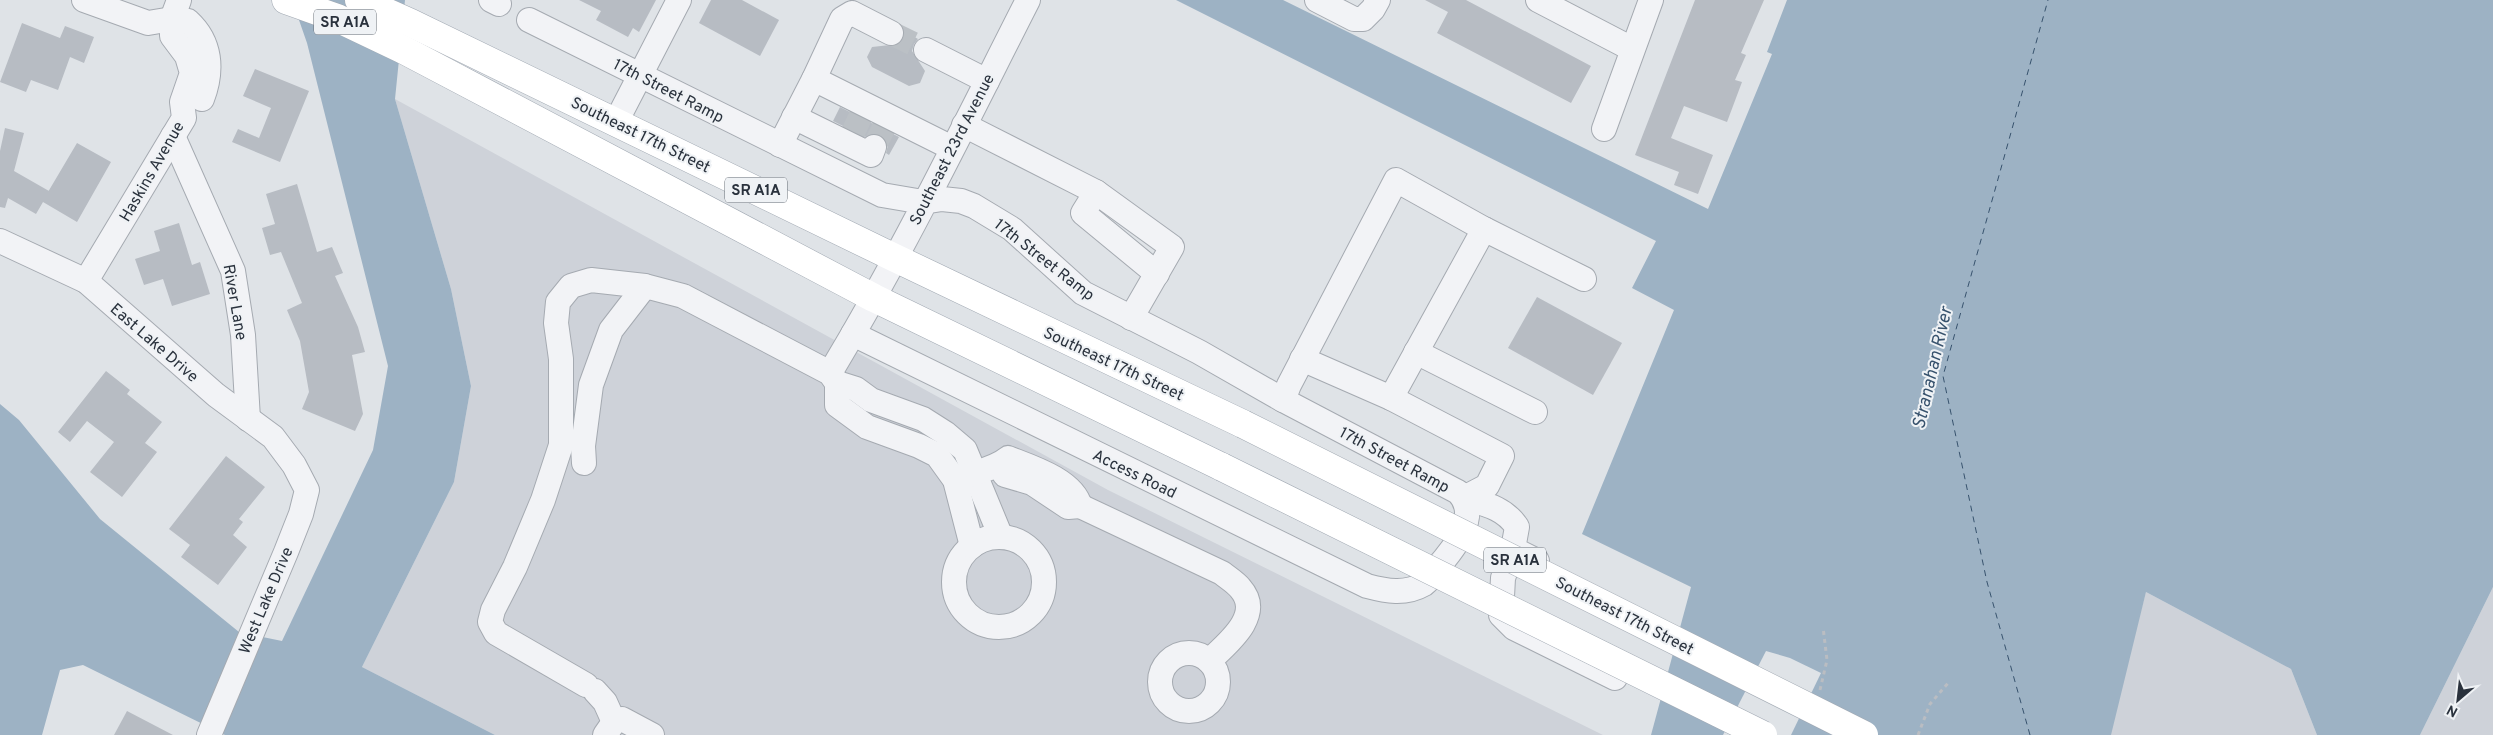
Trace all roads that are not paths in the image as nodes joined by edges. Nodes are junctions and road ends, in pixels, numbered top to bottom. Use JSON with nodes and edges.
{"nodes":[{"id":1,"x":84,"y":0,"type":"edge"},
{"id":2,"x":286,"y":0,"type":"edge"},
{"id":3,"x":359,"y":0,"type":"edge"},
{"id":4,"x":679,"y":0,"type":"edge"},
{"id":5,"x":1028,"y":0,"type":"edge"},
{"id":6,"x":1317,"y":0,"type":"edge"},
{"id":7,"x":1378,"y":0,"type":"edge"},
{"id":8,"x":1538,"y":0,"type":"edge"},
{"id":9,"x":1651,"y":0,"type":"edge"},
{"id":10,"x":175,"y":10,"type":"edge"},
{"id":11,"x":530,"y":20,"type":"dead end"},
{"id":12,"x":891,"y":33,"type":"tunnel mouth"},
{"id":13,"x":1632,"y":49,"type":"junction"},
{"id":14,"x":926,"y":50,"type":"tunnel mouth"},
{"id":15,"x":639,"y":74,"type":"junction"},
{"id":16,"x":814,"y":79,"type":"junction"},
{"id":17,"x":987,"y":81,"type":"junction"},
{"id":18,"x":794,"y":117,"type":"junction"},
{"id":19,"x":616,"y":122,"type":"junction"},
{"id":20,"x":964,"y":125,"type":"junction"},
{"id":21,"x":179,"y":127,"type":"junction"},
{"id":22,"x":1604,"y":129,"type":"dead end"},
{"id":23,"x":780,"y":145,"type":"junction"},
{"id":24,"x":874,"y":147,"type":"dead end"},
{"id":25,"x":952,"y":148,"type":"junction"},
{"id":26,"x":923,"y":202,"type":"junction"},
{"id":27,"x":1484,"y":228,"type":"junction"},
{"id":28,"x":0,"y":240,"type":"edge"},
{"id":29,"x":895,"y":258,"type":"junction"},
{"id":30,"x":1584,"y":279,"type":"dead end"},
{"id":31,"x":86,"y":281,"type":"junction"},
{"id":32,"x":645,"y":286,"type":"junction"},
{"id":33,"x":874,"y":298,"type":"junction"},
{"id":34,"x":1131,"y":318,"type":"junction"},
{"id":35,"x":853,"y":334,"type":"junction"},
{"id":36,"x":1416,"y":352,"type":"junction"},
{"id":37,"x":1302,"y":359,"type":"junction"},
{"id":38,"x":833,"y":378,"type":"junction"},
{"id":39,"x":1391,"y":398,"type":"junction"},
{"id":40,"x":1283,"y":400,"type":"junction"},
{"id":41,"x":1535,"y":412,"type":"dead end"},
{"id":42,"x":248,"y":419,"type":"junction"},
{"id":43,"x":584,"y":463,"type":"dead end"},
{"id":44,"x":294,"y":465,"type":"joint"},
{"id":45,"x":964,"y":476,"type":"junction"},
{"id":46,"x":1464,"y":498,"type":"junction"},
{"id":47,"x":1000,"y":537,"type":"junction"},
{"id":48,"x":972,"y":546,"type":"junction"},
{"id":49,"x":1513,"y":549,"type":"junction"},
{"id":50,"x":1449,"y":555,"type":"joint"},
{"id":51,"x":1618,"y":602,"type":"dead end"},
{"id":52,"x":1209,"y":661,"type":"dead end"},
{"id":53,"x":1615,"y":678,"type":"dead end"},
{"id":54,"x":610,"y":729,"type":"edge"},
{"id":55,"x":209,"y":735,"type":"edge"},
{"id":56,"x":652,"y":735,"type":"edge"},
{"id":57,"x":1763,"y":735,"type":"edge"},
{"id":58,"x":1864,"y":735,"type":"edge"}],
"edges":[{"from":1,"to":10,"type":"street"},
{"from":2,"to":33,"type":"main road","name":"Southeast 17th Street","number":"SR A1A"},
{"from":3,"to":19,"type":"main road","name":"Southeast 17th Street","number":"SR A1A"},
{"from":4,"to":15,"type":"street"},
{"from":5,"to":17,"type":"street","name":"Southeast 23rd Avenue"},
{"from":6,"to":7,"type":"street"},
{"from":8,"to":13,"type":"street"},
{"from":9,"to":13,"type":"street"},
{"from":10,"to":21,"type":"street","name":"Haskins Avenue"},
{"from":11,"to":15,"type":"street","name":"17th Street Ramp"},
{"from":12,"to":16,"type":"street"},
{"from":13,"to":22,"type":"street"},
{"from":14,"to":17,"type":"street"},
{"from":15,"to":19,"type":"street"},
{"from":15,"to":23,"type":"street","name":"17th Street Ramp"},
{"from":16,"to":18,"type":"street"},
{"from":16,"to":25,"type":"street"},
{"from":17,"to":20,"type":"street","name":"Southeast 23rd Avenue"},
{"from":18,"to":23,"type":"street"},
{"from":18,"to":24,"type":"street"},
{"from":19,"to":29,"type":"main road","name":"Southeast 17th Street","number":"SR A1A"},
{"from":20,"to":25,"type":"street","name":"Southeast 23rd Avenue"},
{"from":20,"to":34,"type":"street"},
{"from":21,"to":31,"type":"street","name":"Haskins Avenue"},
{"from":21,"to":42,"type":"street","name":"River Lane"},
{"from":23,"to":26,"type":"street","name":"17th Street Ramp"},
{"from":25,"to":26,"type":"street","name":"Southeast 23rd Avenue"},
{"from":26,"to":29,"type":"street","name":"Southeast 23rd Avenue"},
{"from":26,"to":34,"type":"street","name":"17th Street Ramp"},
{"from":27,"to":30,"type":"street"},
{"from":27,"to":36,"type":"street"},
{"from":27,"to":37,"type":"street"},
{"from":28,"to":31,"type":"street","name":"East Lake Drive"},
{"from":29,"to":33,"type":"street","name":"Southeast 23rd Avenue"},
{"from":29,"to":58,"type":"main road","name":"Southeast 17th Street","number":"SR A1A","bridge":true},
{"from":31,"to":42,"type":"street","name":"East Lake Drive"},
{"from":32,"to":38,"type":"street"},
{"from":32,"to":43,"type":"street"},
{"from":32,"to":54,"type":"street"},
{"from":33,"to":35,"type":"street"},
{"from":33,"to":57,"type":"main road","name":"Southeast 17th Street","number":"SR A1A","bridge":true},
{"from":34,"to":40,"type":"street","name":"17th Street Ramp"},
{"from":35,"to":38,"type":"street"},
{"from":35,"to":50,"type":"street","name":"Access Road"},
{"from":36,"to":39,"type":"street"},
{"from":36,"to":41,"type":"street"},
{"from":37,"to":39,"type":"street"},
{"from":37,"to":40,"type":"street"},
{"from":38,"to":45,"type":"street"},
{"from":39,"to":46,"type":"street"},
{"from":40,"to":46,"type":"street","name":"17th Street Ramp"},
{"from":42,"to":44,"type":"street","name":"East Lake Drive"},
{"from":44,"to":55,"type":"street","name":"West Lake Drive"},
{"from":45,"to":47,"type":"street"},
{"from":45,"to":48,"type":"street"},
{"from":45,"to":52,"type":"street"},
{"from":46,"to":49,"type":"street"},
{"from":46,"to":50,"type":"street","name":"17th Street Ramp"},
{"from":47,"to":48,"type":"street"},
{"from":47,"to":48,"type":"street"},
{"from":49,"to":51,"type":"street"},
{"from":49,"to":53,"type":"street"},
{"from":54,"to":56,"type":"street"}]}
